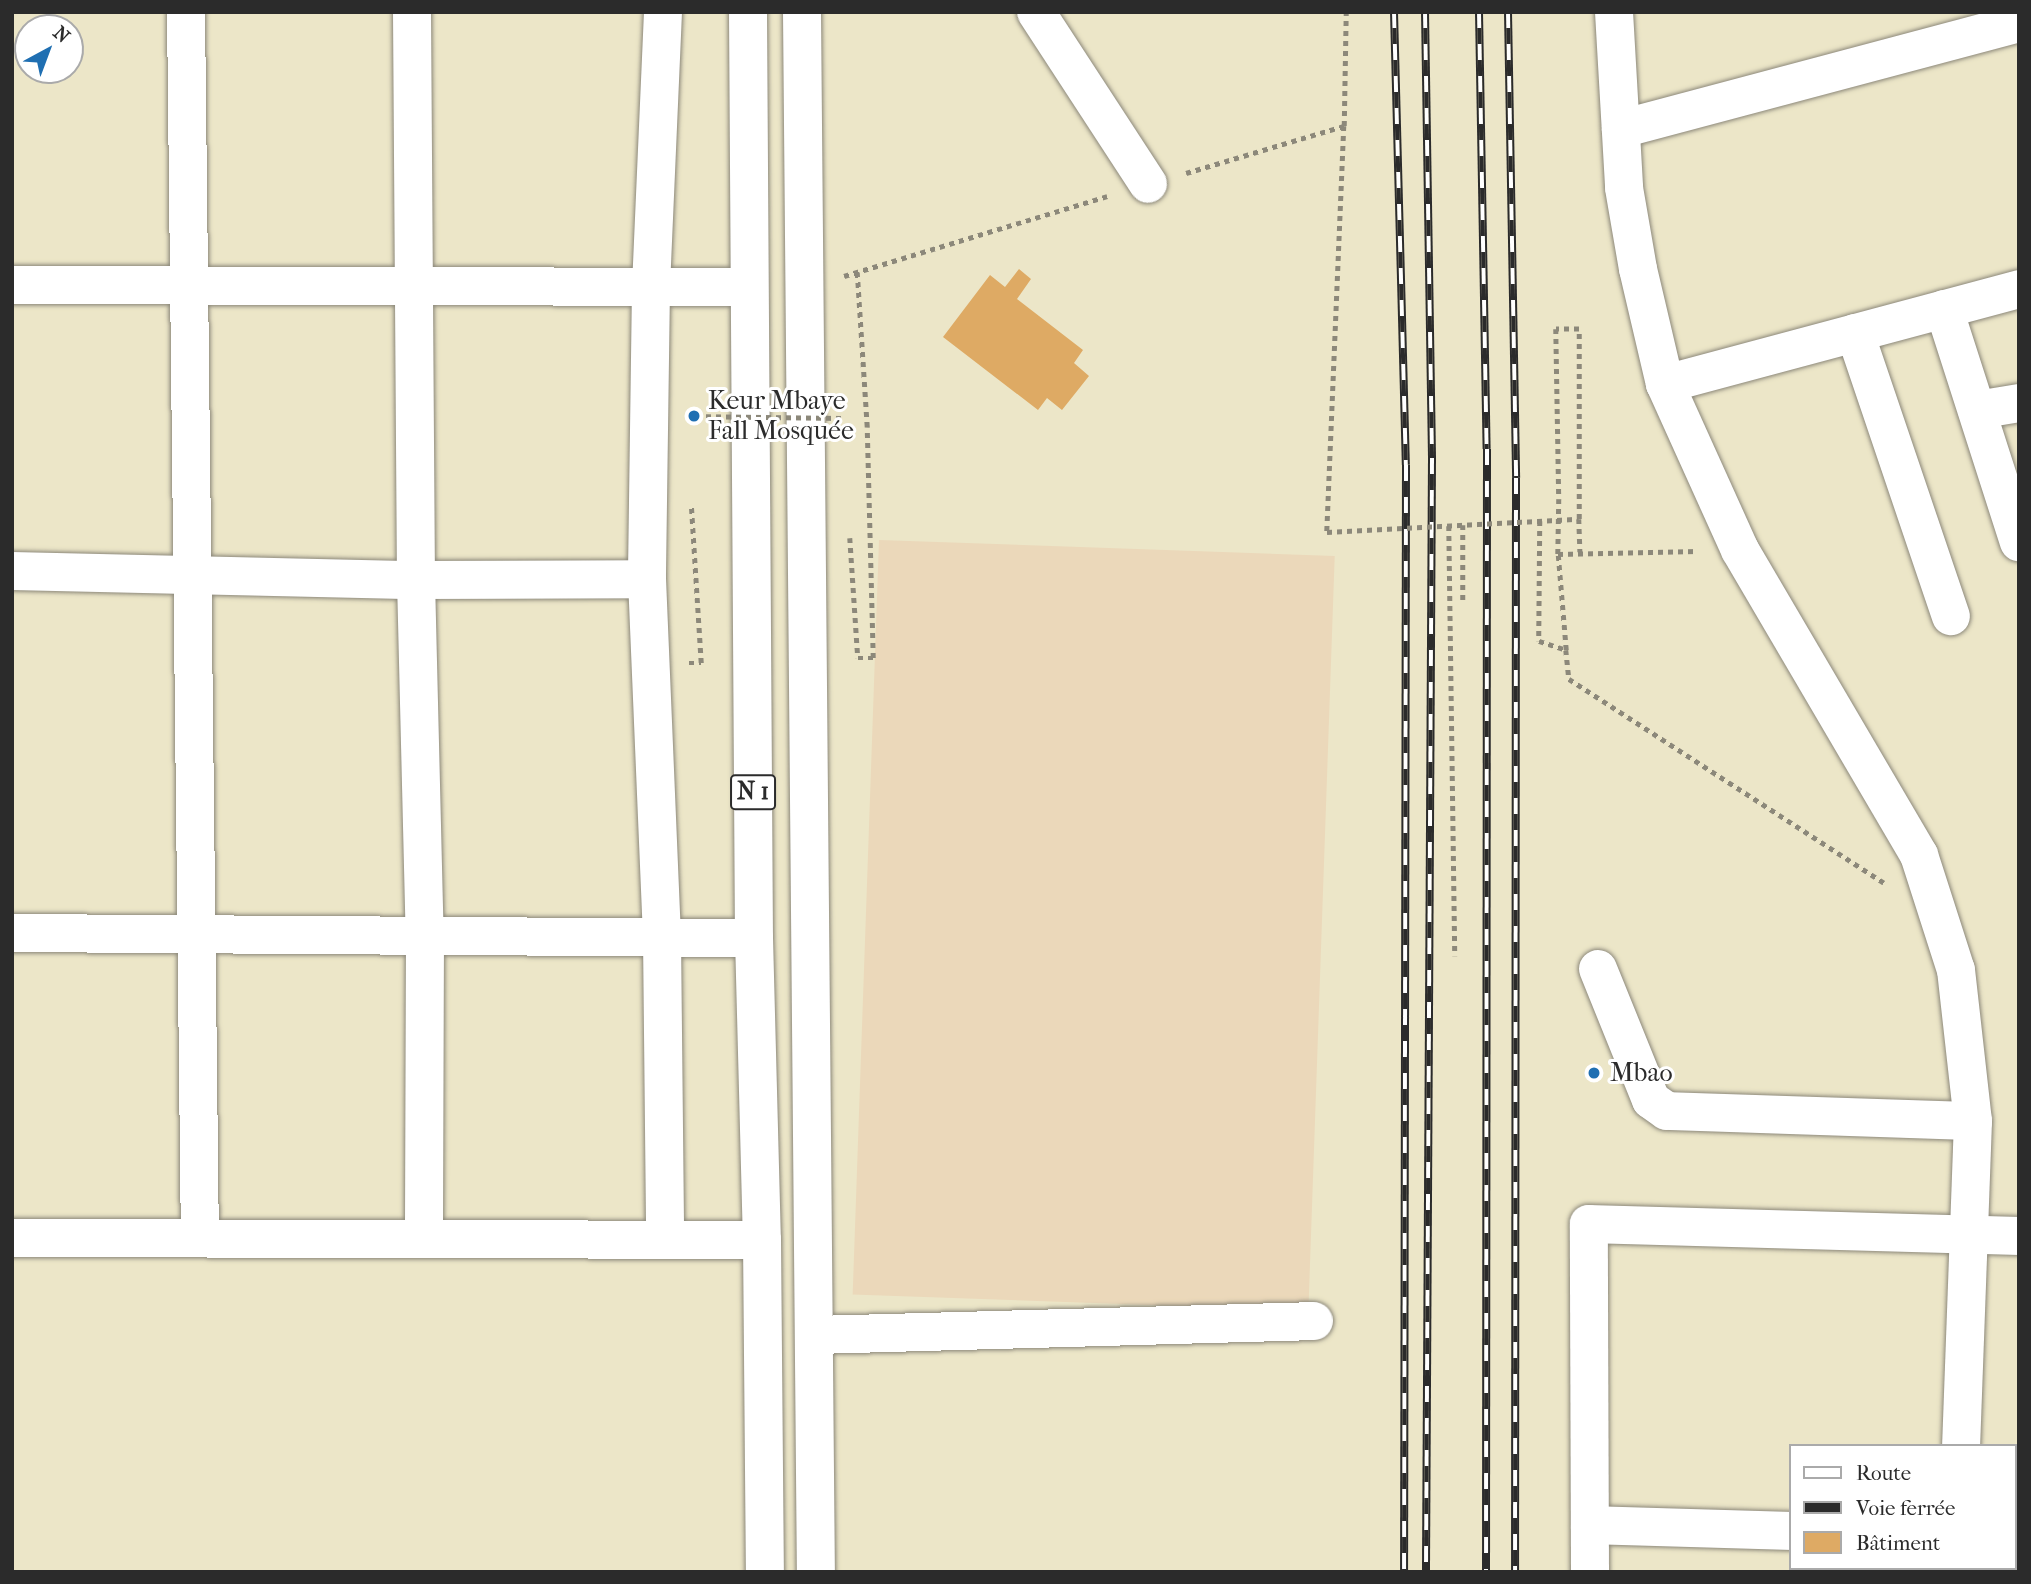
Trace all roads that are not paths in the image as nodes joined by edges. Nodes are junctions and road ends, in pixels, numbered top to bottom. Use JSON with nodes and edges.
{"nodes":[{"id":1,"x":186,"y":12,"type":"edge"},
{"id":2,"x":412,"y":12,"type":"edge"},
{"id":3,"x":663,"y":12,"type":"edge"},
{"id":4,"x":748,"y":12,"type":"edge"},
{"id":5,"x":802,"y":12,"type":"edge"},
{"id":6,"x":1036,"y":12,"type":"edge"},
{"id":7,"x":1614,"y":12,"type":"edge"},
{"id":8,"x":2019,"y":23,"type":"edge"},
{"id":9,"x":1621,"y":129,"type":"junction"},
{"id":10,"x":1148,"y":184,"type":"road end"},
{"id":11,"x":12,"y":285,"type":"edge"},
{"id":12,"x":189,"y":286,"type":"junction"},
{"id":13,"x":414,"y":287,"type":"junction"},
{"id":14,"x":651,"y":287,"type":"junction"},
{"id":15,"x":749,"y":287,"type":"junction"},
{"id":16,"x":2019,"y":289,"type":"edge"},
{"id":17,"x":1944,"y":309,"type":"junction"},
{"id":18,"x":1855,"y":333,"type":"junction"},
{"id":19,"x":1665,"y":384,"type":"junction"},
{"id":20,"x":2019,"y":403,"type":"edge"},
{"id":21,"x":1977,"y":410,"type":"junction"},
{"id":22,"x":2019,"y":542,"type":"edge"},
{"id":23,"x":12,"y":571,"type":"edge"},
{"id":24,"x":192,"y":576,"type":"junction"},
{"id":25,"x":647,"y":579,"type":"junction"},
{"id":26,"x":416,"y":580,"type":"junction"},
{"id":27,"x":1951,"y":616,"type":"dead end"},
{"id":28,"x":12,"y":933,"type":"edge"},
{"id":29,"x":197,"y":934,"type":"junction"},
{"id":30,"x":425,"y":936,"type":"junction"},
{"id":31,"x":662,"y":937,"type":"junction"},
{"id":32,"x":754,"y":938,"type":"junction"},
{"id":33,"x":1598,"y":969,"type":"dead end"},
{"id":34,"x":1973,"y":1121,"type":"junction"},
{"id":35,"x":12,"y":1238,"type":"edge"},
{"id":36,"x":200,"y":1238,"type":"junction"},
{"id":37,"x":424,"y":1239,"type":"junction"},
{"id":38,"x":2002,"y":1239,"type":"edge"},
{"id":39,"x":665,"y":1240,"type":"junction"},
{"id":40,"x":762,"y":1240,"type":"junction"},
{"id":41,"x":1314,"y":1321,"type":"dead end"},
{"id":42,"x":816,"y":1335,"type":"junction"},
{"id":43,"x":1961,"y":1444,"type":"edge"},
{"id":44,"x":1590,"y":1525,"type":"junction"},
{"id":45,"x":1790,"y":1531,"type":"edge"},
{"id":46,"x":765,"y":1572,"type":"edge"},
{"id":47,"x":816,"y":1572,"type":"edge"},
{"id":48,"x":1590,"y":1572,"type":"edge"}],
"edges":[{"from":1,"to":12,"type":"main road"},
{"from":2,"to":13,"type":"main road"},
{"from":3,"to":14,"type":"main road"},
{"from":4,"to":15,"type":"main road","number":"N 1"},
{"from":5,"to":42,"type":"main road","number":"N 1"},
{"from":6,"to":10,"type":"main road"},
{"from":7,"to":9,"type":"main road"},
{"from":8,"to":9,"type":"main road"},
{"from":9,"to":19,"type":"main road"},
{"from":11,"to":12,"type":"main road"},
{"from":12,"to":13,"type":"main road"},
{"from":12,"to":24,"type":"main road"},
{"from":13,"to":14,"type":"main road"},
{"from":13,"to":26,"type":"main road"},
{"from":14,"to":15,"type":"main road"},
{"from":14,"to":25,"type":"main road"},
{"from":15,"to":32,"type":"main road","number":"N 1"},
{"from":16,"to":17,"type":"main road"},
{"from":17,"to":18,"type":"main road"},
{"from":17,"to":21,"type":"main road"},
{"from":18,"to":19,"type":"main road"},
{"from":18,"to":27,"type":"main road"},
{"from":19,"to":34,"type":"main road"},
{"from":20,"to":21,"type":"main road"},
{"from":21,"to":22,"type":"main road"},
{"from":23,"to":24,"type":"main road"},
{"from":24,"to":26,"type":"main road"},
{"from":24,"to":29,"type":"main road"},
{"from":25,"to":26,"type":"main road"},
{"from":25,"to":31,"type":"main road"},
{"from":26,"to":30,"type":"main road"},
{"from":28,"to":29,"type":"main road"},
{"from":29,"to":30,"type":"main road"},
{"from":29,"to":36,"type":"main road"},
{"from":30,"to":31,"type":"main road"},
{"from":30,"to":37,"type":"main road"},
{"from":31,"to":32,"type":"main road"},
{"from":31,"to":39,"type":"main road"},
{"from":32,"to":40,"type":"main road","number":"N 1"},
{"from":33,"to":34,"type":"main road"},
{"from":34,"to":38,"type":"main road"},
{"from":35,"to":36,"type":"main road"},
{"from":36,"to":37,"type":"main road"},
{"from":37,"to":39,"type":"main road"},
{"from":38,"to":43,"type":"main road"},
{"from":38,"to":44,"type":"main road"},
{"from":39,"to":40,"type":"main road"},
{"from":40,"to":46,"type":"main road","number":"N 1"},
{"from":41,"to":42,"type":"main road"},
{"from":42,"to":47,"type":"main road","number":"N 1"},
{"from":44,"to":45,"type":"main road"},
{"from":44,"to":48,"type":"main road"}]}
